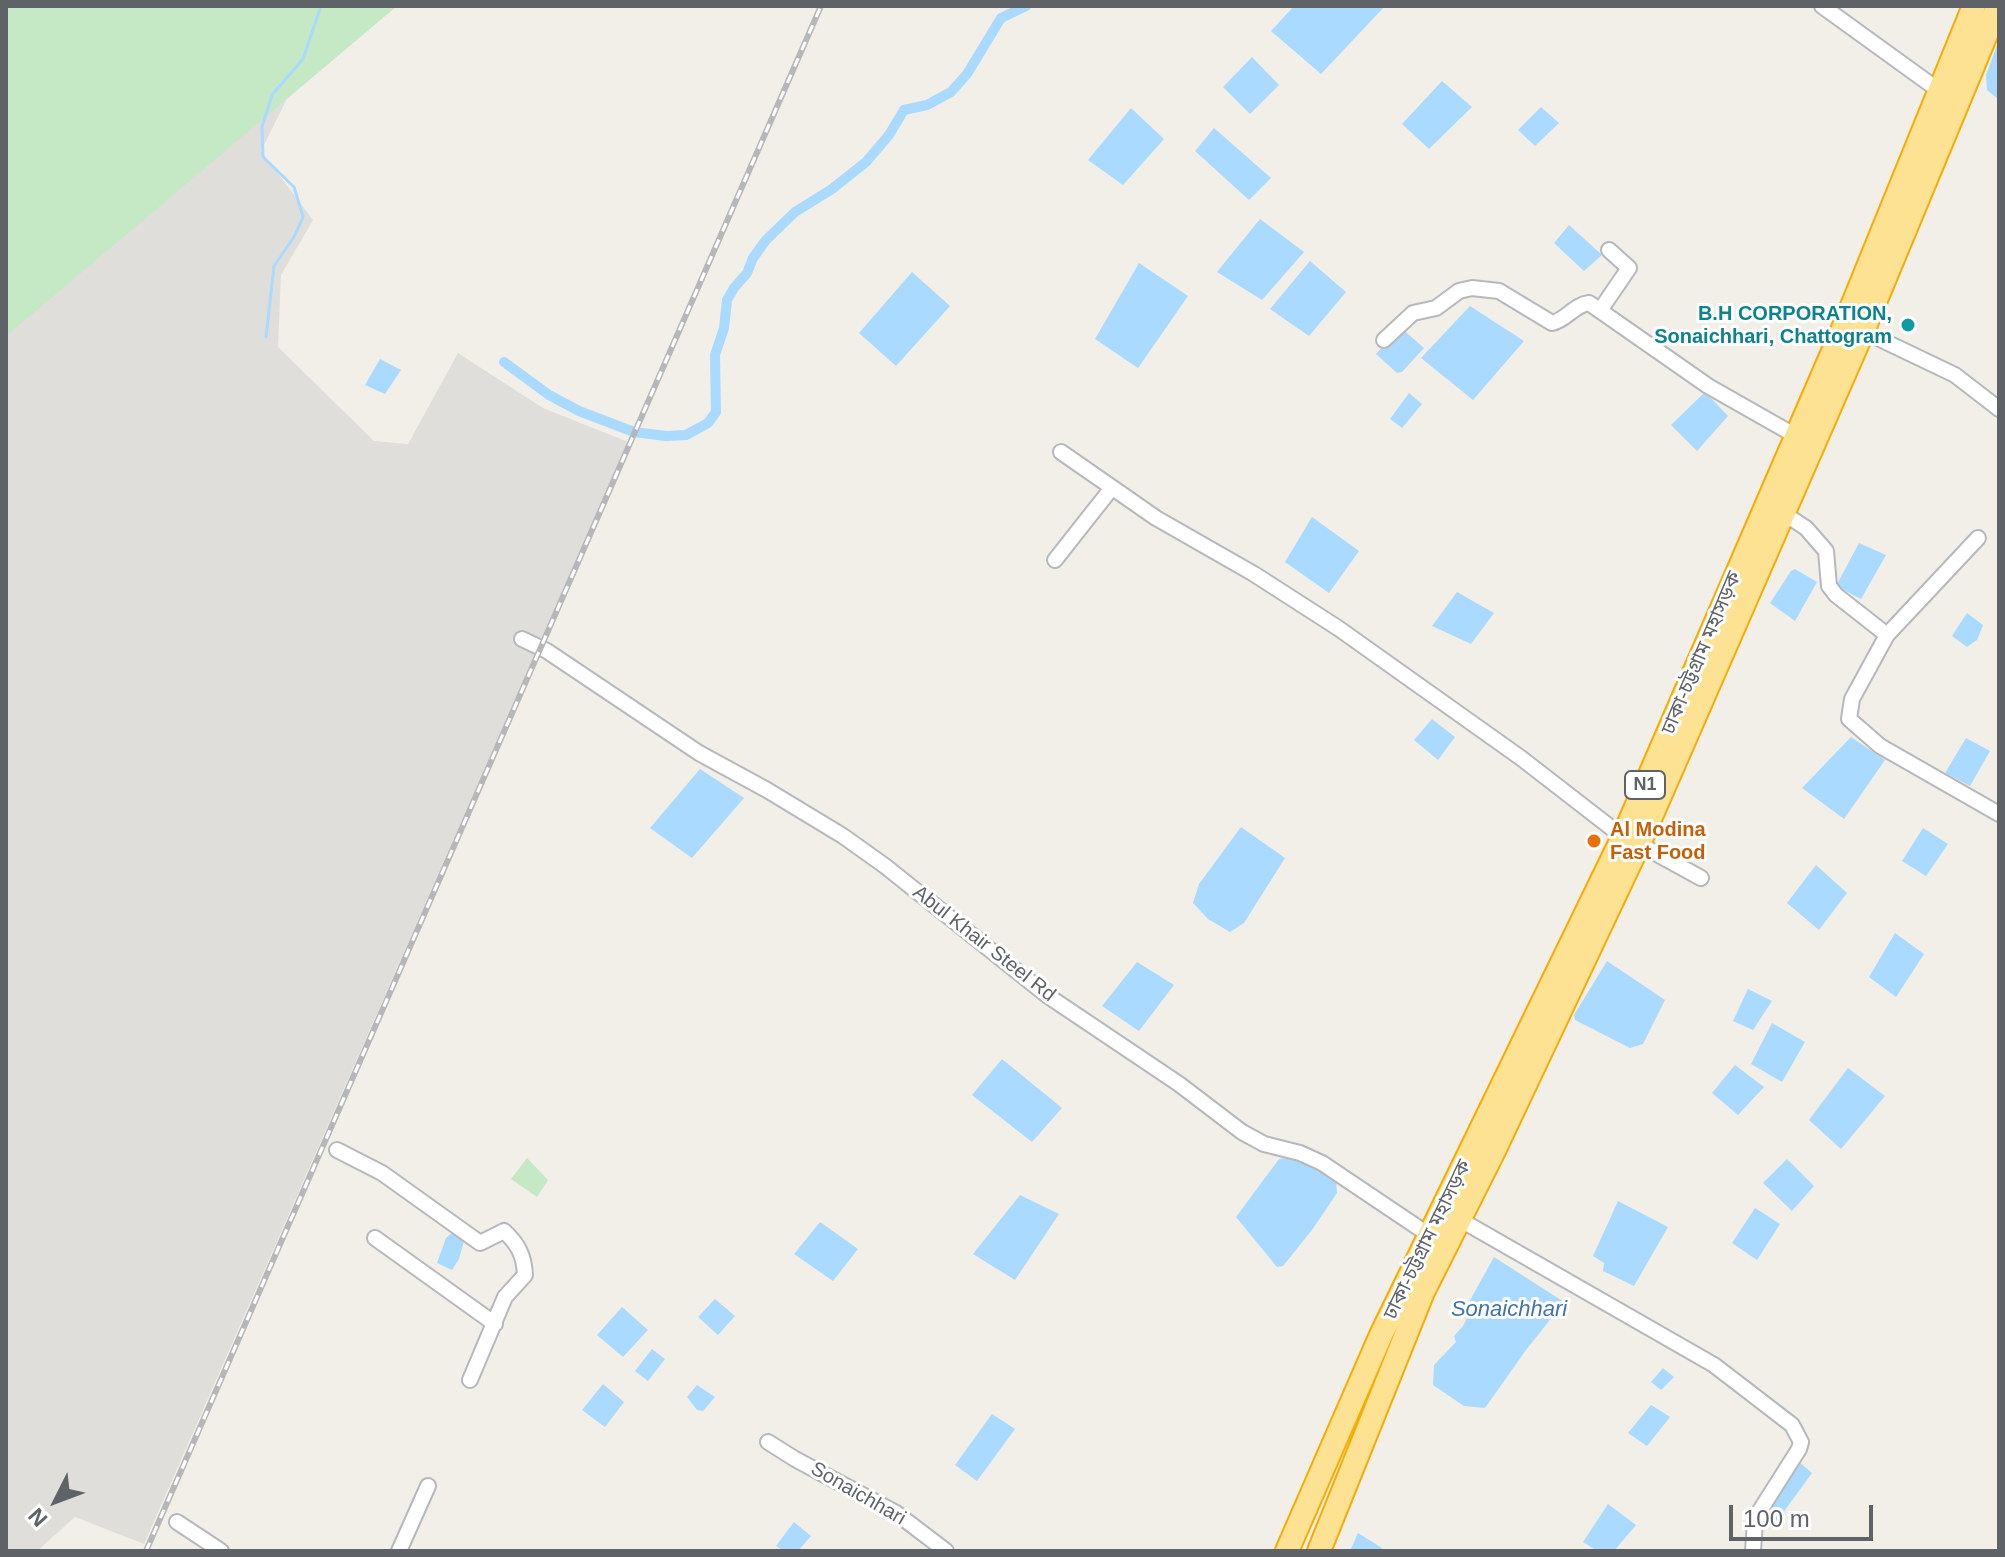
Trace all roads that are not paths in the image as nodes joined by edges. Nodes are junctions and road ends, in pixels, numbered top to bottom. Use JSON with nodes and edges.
{"nodes":[{"id":1,"x":1822,"y":6,"type":"edge"},
{"id":2,"x":1974,"y":6,"type":"edge"},
{"id":3,"x":1998,"y":6,"type":"edge"},
{"id":4,"x":1941,"y":92,"type":"junction"},
{"id":5,"x":1609,"y":250,"type":"dead end"},
{"id":6,"x":1601,"y":309,"type":"junction"},
{"id":7,"x":1863,"y":331,"type":"junction"},
{"id":8,"x":1384,"y":340,"type":"dead end"},
{"id":9,"x":1999,"y":409,"type":"edge"},
{"id":10,"x":1796,"y":436,"type":"junction"},
{"id":11,"x":1061,"y":452,"type":"dead end"},
{"id":12,"x":1111,"y":489,"type":"junction"},
{"id":13,"x":1783,"y":513,"type":"junction"},
{"id":14,"x":1978,"y":538,"type":"dead end"},
{"id":15,"x":1055,"y":560,"type":"dead end"},
{"id":16,"x":1887,"y":635,"type":"junction"},
{"id":17,"x":522,"y":639,"type":"dead end"},
{"id":18,"x":1999,"y":814,"type":"edge"},
{"id":19,"x":1631,"y":840,"type":"junction"},
{"id":20,"x":1701,"y":878,"type":"dead end"},
{"id":21,"x":337,"y":1150,"type":"dead end"},
{"id":22,"x":1459,"y":1219,"type":"junction"},
{"id":23,"x":375,"y":1238,"type":"dead end"},
{"id":24,"x":1438,"y":1241,"type":"junction"},
{"id":25,"x":495,"y":1324,"type":"junction"},
{"id":26,"x":1373,"y":1354,"type":"junction"},
{"id":27,"x":1395,"y":1362,"type":"junction"},
{"id":28,"x":470,"y":1380,"type":"dead end"},
{"id":29,"x":768,"y":1442,"type":"dead end"},
{"id":30,"x":428,"y":1486,"type":"dead end"},
{"id":31,"x":177,"y":1522,"type":"dead end"},
{"id":32,"x":221,"y":1551,"type":"edge"},
{"id":33,"x":399,"y":1551,"type":"edge"},
{"id":34,"x":946,"y":1551,"type":"edge"},
{"id":35,"x":1287,"y":1551,"type":"edge"},
{"id":36,"x":1319,"y":1551,"type":"edge"},
{"id":37,"x":1753,"y":1551,"type":"edge"}],
"edges":[{"from":1,"to":4,"type":"street"},
{"from":2,"to":4,"type":"highway","name":"ঢাকা-চট্টগ্রাম মহাসড়ক","number":"N1"},
{"from":3,"to":7,"type":"highway","name":"ঢাকা-চট্টগ্রাম মহাসড়ক","number":"N1"},
{"from":4,"to":10,"type":"highway","name":"ঢাকা-চট্টগ্রাম মহাসড়ক","number":"N1"},
{"from":5,"to":6,"type":"street"},
{"from":6,"to":8,"type":"street"},
{"from":6,"to":10,"type":"street"},
{"from":7,"to":9,"type":"street"},
{"from":7,"to":13,"type":"highway","name":"ঢাকা-চট্টগ্রাম মহাসড়ক","number":"N1"},
{"from":10,"to":19,"type":"highway","name":"ঢাকা-চট্টগ্রাম মহাসড়ক","number":"N1"},
{"from":11,"to":12,"type":"street"},
{"from":12,"to":15,"type":"street"},
{"from":12,"to":19,"type":"street"},
{"from":13,"to":16,"type":"street"},
{"from":13,"to":19,"type":"highway","name":"ঢাকা-চট্টগ্রাম মহাসড়ক","number":"N1"},
{"from":14,"to":16,"type":"street"},
{"from":16,"to":18,"type":"street"},
{"from":17,"to":24,"type":"street","name":"Abul Khair Steel Rd"},
{"from":19,"to":20,"type":"street"},
{"from":19,"to":22,"type":"highway","name":"ঢাকা-চট্টগ্রাম মহাসড়ক","number":"N1"},
{"from":19,"to":24,"type":"highway","name":"ঢাকা-চট্টগ্রাম মহাসড়ক","number":"N1"},
{"from":21,"to":25,"type":"street"},
{"from":22,"to":24,"type":"highway","name":"ঢাকা-চট্টগ্রাম মহাসড়ক","number":"N1"},
{"from":22,"to":37,"type":"street"},
{"from":23,"to":25,"type":"street"},
{"from":24,"to":26,"type":"highway","name":"ঢাকা-চট্টগ্রাম মহাসড়ক","number":"N1"},
{"from":24,"to":27,"type":"highway","name":"ঢাকা-চট্টগ্রাম মহাসড়ক","number":"N1"},
{"from":25,"to":28,"type":"street"},
{"from":26,"to":27,"type":"highway"},
{"from":26,"to":35,"type":"highway","name":"ঢাকা-চট্টগ্রাম মহাসড়ক","number":"N1"},
{"from":27,"to":36,"type":"highway","name":"ঢাকা-চট্টগ্রাম মহাসড়ক","number":"N1"},
{"from":29,"to":34,"type":"street","name":"Sonaichhari"},
{"from":30,"to":33,"type":"street"},
{"from":31,"to":32,"type":"street"}]}
